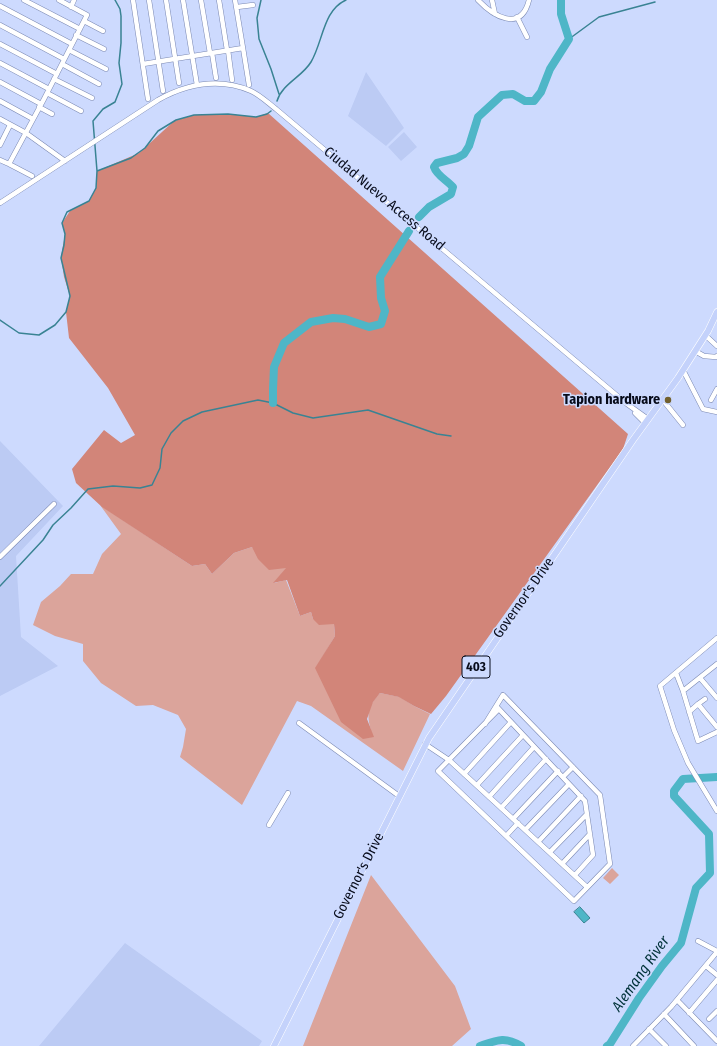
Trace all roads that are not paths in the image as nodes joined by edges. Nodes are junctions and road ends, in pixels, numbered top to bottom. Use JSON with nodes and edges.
{"nodes":[{"id":1,"x":24,"y":0,"type":"edge"},
{"id":2,"x":59,"y":0,"type":"edge"},
{"id":3,"x":74,"y":0,"type":"edge"},
{"id":4,"x":133,"y":0,"type":"edge"},
{"id":5,"x":149,"y":0,"type":"edge"},
{"id":6,"x":166,"y":0,"type":"edge"},
{"id":7,"x":183,"y":0,"type":"edge"},
{"id":8,"x":201,"y":0,"type":"edge"},
{"id":9,"x":219,"y":0,"type":"edge"},
{"id":10,"x":235,"y":0,"type":"edge"},
{"id":11,"x":478,"y":0,"type":"edge"},
{"id":12,"x":492,"y":0,"type":"edge"},
{"id":13,"x":529,"y":0,"type":"edge"},
{"id":14,"x":253,"y":5,"type":"dead end"},
{"id":15,"x":0,"y":6,"type":"edge"},
{"id":16,"x":71,"y":7,"type":"junction"},
{"id":17,"x":236,"y":7,"type":"junction"},
{"id":18,"x":495,"y":14,"type":"junction"},
{"id":19,"x":517,"y":17,"type":"junction"},
{"id":20,"x":84,"y":21,"type":"junction"},
{"id":21,"x":0,"y":25,"type":"edge"},
{"id":22,"x":80,"y":29,"type":"junction"},
{"id":23,"x":103,"y":31,"type":"dead end"},
{"id":24,"x":76,"y":35,"type":"junction"},
{"id":25,"x":527,"y":37,"type":"dead end"},
{"id":26,"x":0,"y":44,"type":"edge"},
{"id":27,"x":72,"y":44,"type":"junction"},
{"id":28,"x":243,"y":48,"type":"junction"},
{"id":29,"x":104,"y":49,"type":"dead end"},
{"id":30,"x":69,"y":50,"type":"junction"},
{"id":31,"x":227,"y":50,"type":"junction"},
{"id":32,"x":211,"y":53,"type":"junction"},
{"id":33,"x":192,"y":56,"type":"junction"},
{"id":34,"x":64,"y":59,"type":"junction"},
{"id":35,"x":175,"y":59,"type":"junction"},
{"id":36,"x":159,"y":61,"type":"junction"},
{"id":37,"x":0,"y":63,"type":"edge"},
{"id":38,"x":62,"y":64,"type":"junction"},
{"id":39,"x":143,"y":64,"type":"junction"},
{"id":40,"x":106,"y":69,"type":"dead end"},
{"id":41,"x":55,"y":77,"type":"junction"},
{"id":42,"x":216,"y":78,"type":"dead end"},
{"id":43,"x":232,"y":80,"type":"dead end"},
{"id":44,"x":0,"y":82,"type":"edge"},
{"id":45,"x":179,"y":83,"type":"dead end"},
{"id":46,"x":99,"y":84,"type":"dead end"},
{"id":47,"x":197,"y":85,"type":"junction"},
{"id":48,"x":249,"y":86,"type":"dead end"},
{"id":49,"x":48,"y":91,"type":"junction"},
{"id":50,"x":163,"y":91,"type":"dead end"},
{"id":51,"x":92,"y":98,"type":"dead end"},
{"id":52,"x":148,"y":99,"type":"dead end"},
{"id":53,"x":0,"y":101,"type":"edge"},
{"id":54,"x":40,"y":106,"type":"junction"},
{"id":55,"x":81,"y":111,"type":"dead end"},
{"id":56,"x":52,"y":114,"type":"dead end"},
{"id":57,"x":33,"y":119,"type":"junction"},
{"id":58,"x":0,"y":120,"type":"edge"},
{"id":59,"x":10,"y":125,"type":"junction"},
{"id":60,"x":26,"y":133,"type":"junction"},
{"id":61,"x":0,"y":145,"type":"edge"},
{"id":62,"x":0,"y":160,"type":"edge"},
{"id":63,"x":65,"y":161,"type":"junction"},
{"id":64,"x":9,"y":164,"type":"junction"},
{"id":65,"x":32,"y":176,"type":"dead end"},
{"id":66,"x":0,"y":203,"type":"edge"},
{"id":67,"x":717,"y":312,"type":"edge"},
{"id":68,"x":705,"y":335,"type":"junction"},
{"id":69,"x":717,"y":346,"type":"edge"},
{"id":70,"x":695,"y":351,"type":"junction"},
{"id":71,"x":717,"y":357,"type":"edge"},
{"id":72,"x":683,"y":370,"type":"junction"},
{"id":73,"x":717,"y":389,"type":"edge"},
{"id":74,"x":662,"y":399,"type":"junction"},
{"id":75,"x":711,"y":400,"type":"dead end"},
{"id":76,"x":717,"y":412,"type":"edge"},
{"id":77,"x":647,"y":421,"type":"junction"},
{"id":78,"x":683,"y":425,"type":"dead end"},
{"id":79,"x":54,"y":504,"type":"dead end"},
{"id":80,"x":0,"y":557,"type":"edge"},
{"id":81,"x":717,"y":638,"type":"edge"},
{"id":82,"x":717,"y":665,"type":"edge"},
{"id":83,"x":676,"y":673,"type":"junction"},
{"id":84,"x":700,"y":678,"type":"junction"},
{"id":85,"x":683,"y":691,"type":"junction"},
{"id":86,"x":705,"y":698,"type":"dead end"},
{"id":87,"x":717,"y":698,"type":"edge"},
{"id":88,"x":698,"y":704,"type":"junction"},
{"id":89,"x":498,"y":708,"type":"junction"},
{"id":90,"x":689,"y":712,"type":"junction"},
{"id":91,"x":512,"y":722,"type":"junction"},
{"id":92,"x":299,"y":723,"type":"dead end"},
{"id":93,"x":717,"y":727,"type":"edge"},
{"id":94,"x":717,"y":732,"type":"edge"},
{"id":95,"x":523,"y":735,"type":"junction"},
{"id":96,"x":426,"y":744,"type":"junction"},
{"id":97,"x":534,"y":747,"type":"junction"},
{"id":98,"x":546,"y":759,"type":"junction"},
{"id":99,"x":449,"y":760,"type":"junction"},
{"id":100,"x":573,"y":767,"type":"junction"},
{"id":101,"x":558,"y":772,"type":"junction"},
{"id":102,"x":464,"y":774,"type":"junction"},
{"id":103,"x":563,"y":777,"type":"junction"},
{"id":104,"x":569,"y":784,"type":"junction"},
{"id":105,"x":477,"y":785,"type":"junction"},
{"id":106,"x":288,"y":793,"type":"dead end"},
{"id":107,"x":399,"y":796,"type":"junction"},
{"id":108,"x":581,"y":796,"type":"junction"},
{"id":109,"x":489,"y":797,"type":"junction"},
{"id":110,"x":501,"y":808,"type":"junction"},
{"id":111,"x":717,"y":811,"type":"edge"},
{"id":112,"x":587,"y":814,"type":"junction"},
{"id":113,"x":513,"y":819,"type":"junction"},
{"id":114,"x":518,"y":823,"type":"junction"},
{"id":115,"x":269,"y":825,"type":"dead end"},
{"id":116,"x":525,"y":830,"type":"junction"},
{"id":117,"x":590,"y":834,"type":"junction"},
{"id":118,"x":506,"y":836,"type":"junction"},
{"id":119,"x":538,"y":842,"type":"junction"},
{"id":120,"x":550,"y":852,"type":"junction"},
{"id":121,"x":562,"y":864,"type":"junction"},
{"id":122,"x":575,"y":876,"type":"junction"},
{"id":123,"x":587,"y":887,"type":"junction"},
{"id":124,"x":698,"y":941,"type":"dead end"},
{"id":125,"x":717,"y":952,"type":"edge"},
{"id":126,"x":706,"y":966,"type":"junction"},
{"id":127,"x":717,"y":975,"type":"edge"},
{"id":128,"x":717,"y":980,"type":"edge"},
{"id":129,"x":677,"y":1000,"type":"junction"},
{"id":130,"x":716,"y":1012,"type":"edge"},
{"id":131,"x":689,"y":1013,"type":"junction"},
{"id":132,"x":664,"y":1014,"type":"junction"},
{"id":133,"x":709,"y":1019,"type":"dead end"},
{"id":134,"x":649,"y":1029,"type":"junction"},
{"id":135,"x":717,"y":1041,"type":"edge"},
{"id":136,"x":636,"y":1045,"type":"edge"},
{"id":137,"x":274,"y":1046,"type":"edge"},
{"id":138,"x":666,"y":1046,"type":"edge"},
{"id":139,"x":694,"y":1046,"type":"edge"}],
"edges":[{"from":1,"to":22,"type":"street"},
{"from":2,"to":16,"type":"street"},
{"from":3,"to":16,"type":"street"},
{"from":4,"to":39,"type":"street"},
{"from":5,"to":36,"type":"street"},
{"from":6,"to":35,"type":"street"},
{"from":7,"to":33,"type":"street"},
{"from":8,"to":32,"type":"street"},
{"from":9,"to":31,"type":"street"},
{"from":10,"to":17,"type":"street"},
{"from":11,"to":18,"type":"street"},
{"from":12,"to":18,"type":"street"},
{"from":13,"to":19,"type":"street"},
{"from":14,"to":17,"type":"street"},
{"from":15,"to":27,"type":"street"},
{"from":16,"to":20,"type":"street"},
{"from":17,"to":28,"type":"street"},
{"from":18,"to":19,"type":"street"},
{"from":19,"to":25,"type":"street"},
{"from":20,"to":22,"type":"street"},
{"from":20,"to":23,"type":"street"},
{"from":21,"to":34,"type":"street"},
{"from":22,"to":24,"type":"street"},
{"from":24,"to":27,"type":"street"},
{"from":24,"to":29,"type":"street"},
{"from":26,"to":41,"type":"street"},
{"from":27,"to":30,"type":"street"},
{"from":28,"to":31,"type":"street"},
{"from":28,"to":48,"type":"street"},
{"from":30,"to":34,"type":"street"},
{"from":30,"to":40,"type":"street"},
{"from":31,"to":32,"type":"street"},
{"from":31,"to":43,"type":"street"},
{"from":32,"to":33,"type":"street"},
{"from":32,"to":42,"type":"street"},
{"from":33,"to":35,"type":"street"},
{"from":33,"to":47,"type":"street"},
{"from":34,"to":38,"type":"street"},
{"from":35,"to":36,"type":"street"},
{"from":35,"to":45,"type":"street"},
{"from":36,"to":39,"type":"street"},
{"from":36,"to":50,"type":"street"},
{"from":37,"to":49,"type":"street"},
{"from":38,"to":41,"type":"street"},
{"from":38,"to":46,"type":"street"},
{"from":39,"to":52,"type":"street"},
{"from":41,"to":49,"type":"street"},
{"from":41,"to":51,"type":"street"},
{"from":44,"to":54,"type":"street"},
{"from":47,"to":63,"type":"street","name":"Ciudad Nuevo Access Road"},
{"from":47,"to":77,"type":"street","name":"Ciudad Nuevo Access Road"},
{"from":49,"to":54,"type":"street"},
{"from":49,"to":55,"type":"street"},
{"from":53,"to":57,"type":"street"},
{"from":54,"to":56,"type":"street"},
{"from":54,"to":57,"type":"street"},
{"from":57,"to":60,"type":"street"},
{"from":58,"to":59,"type":"street"},
{"from":59,"to":60,"type":"street"},
{"from":59,"to":61,"type":"street"},
{"from":60,"to":63,"type":"street"},
{"from":60,"to":64,"type":"street"},
{"from":62,"to":64,"type":"street"},
{"from":63,"to":66,"type":"street"},
{"from":64,"to":65,"type":"street"},
{"from":67,"to":68,"type":"main road","name":"Governor's Drive","number":"403"},
{"from":68,"to":69,"type":"street"},
{"from":68,"to":70,"type":"main road","name":"Governor's Drive","number":"403"},
{"from":70,"to":71,"type":"street"},
{"from":70,"to":72,"type":"main road","name":"Governor's Drive","number":"403"},
{"from":72,"to":74,"type":"main road","name":"Governor's Drive","number":"403"},
{"from":72,"to":76,"type":"street"},
{"from":73,"to":75,"type":"street"},
{"from":74,"to":77,"type":"main road","name":"Governor's Drive","number":"403"},
{"from":74,"to":78,"type":"street"},
{"from":77,"to":96,"type":"main road","name":"Governor's Drive","number":"403"},
{"from":79,"to":80,"type":"street"},
{"from":81,"to":83,"type":"street"},
{"from":82,"to":84,"type":"street"},
{"from":83,"to":85,"type":"street"},
{"from":83,"to":111,"type":"street"},
{"from":84,"to":85,"type":"street"},
{"from":84,"to":87,"type":"street"},
{"from":85,"to":90,"type":"street"},
{"from":86,"to":88,"type":"street"},
{"from":88,"to":90,"type":"street"},
{"from":88,"to":93,"type":"street"},
{"from":89,"to":91,"type":"street"},
{"from":89,"to":99,"type":"street"},
{"from":89,"to":100,"type":"street"},
{"from":90,"to":94,"type":"street"},
{"from":91,"to":95,"type":"street"},
{"from":91,"to":102,"type":"street"},
{"from":92,"to":107,"type":"street"},
{"from":95,"to":97,"type":"street"},
{"from":95,"to":105,"type":"street"},
{"from":96,"to":99,"type":"street"},
{"from":96,"to":107,"type":"main road","name":"Governor's Drive","number":"403"},
{"from":97,"to":98,"type":"street"},
{"from":97,"to":109,"type":"street"},
{"from":98,"to":101,"type":"street"},
{"from":98,"to":110,"type":"street"},
{"from":99,"to":102,"type":"street"},
{"from":99,"to":118,"type":"street"},
{"from":100,"to":103,"type":"street"},
{"from":100,"to":123,"type":"street"},
{"from":101,"to":103,"type":"street"},
{"from":101,"to":113,"type":"street"},
{"from":102,"to":105,"type":"street"},
{"from":103,"to":104,"type":"street"},
{"from":104,"to":108,"type":"street"},
{"from":104,"to":116,"type":"street"},
{"from":105,"to":109,"type":"street"},
{"from":106,"to":115,"type":"street"},
{"from":107,"to":137,"type":"main road","name":"Governor's Drive","number":"403"},
{"from":108,"to":112,"type":"street"},
{"from":108,"to":119,"type":"street"},
{"from":109,"to":110,"type":"street"},
{"from":110,"to":113,"type":"street"},
{"from":112,"to":117,"type":"street"},
{"from":112,"to":120,"type":"street"},
{"from":113,"to":114,"type":"street"},
{"from":114,"to":116,"type":"street"},
{"from":114,"to":118,"type":"street"},
{"from":116,"to":119,"type":"street"},
{"from":117,"to":121,"type":"street"},
{"from":117,"to":122,"type":"street"},
{"from":118,"to":123,"type":"street"},
{"from":119,"to":120,"type":"street"},
{"from":120,"to":121,"type":"street"},
{"from":121,"to":122,"type":"street"},
{"from":122,"to":123,"type":"street"},
{"from":124,"to":125,"type":"street"},
{"from":125,"to":126,"type":"street"},
{"from":126,"to":127,"type":"street"},
{"from":126,"to":129,"type":"street"},
{"from":128,"to":131,"type":"street"},
{"from":129,"to":131,"type":"street"},
{"from":129,"to":132,"type":"street"},
{"from":130,"to":133,"type":"street"},
{"from":131,"to":135,"type":"street"},
{"from":132,"to":134,"type":"street"},
{"from":132,"to":139,"type":"street"},
{"from":134,"to":136,"type":"street"},
{"from":134,"to":138,"type":"street"}]}
